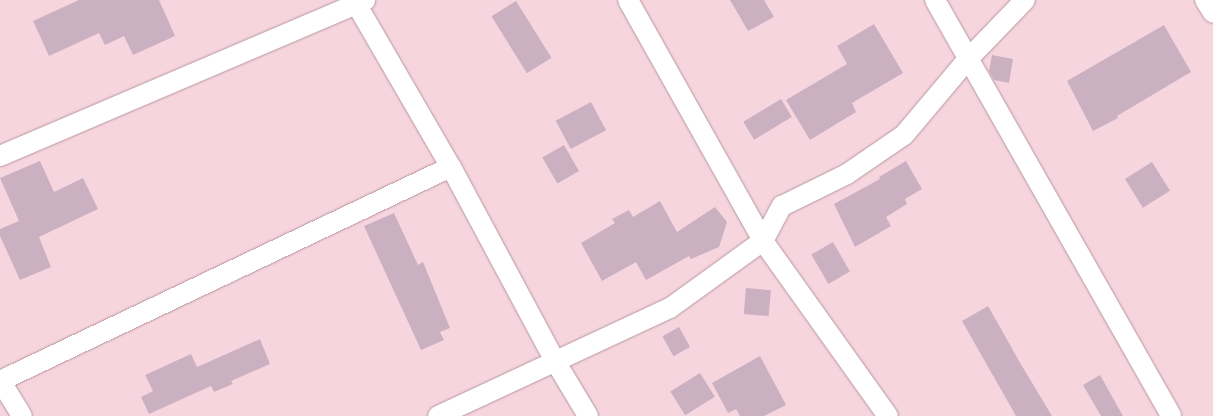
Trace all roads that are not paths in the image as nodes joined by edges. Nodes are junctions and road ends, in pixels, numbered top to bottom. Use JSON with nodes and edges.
{"nodes":[{"id":1,"x":628,"y":0,"type":"edge"},
{"id":2,"x":935,"y":0,"type":"edge"},
{"id":3,"x":1025,"y":0,"type":"edge"},
{"id":4,"x":1205,"y":0,"type":"edge"},
{"id":5,"x":358,"y":1,"type":"edge"},
{"id":6,"x":1213,"y":13,"type":"edge"},
{"id":7,"x":968,"y":59,"type":"junction"},
{"id":8,"x":0,"y":156,"type":"edge"},
{"id":9,"x":451,"y":167,"type":"junction"},
{"id":10,"x":763,"y":241,"type":"junction"},
{"id":11,"x":556,"y":361,"type":"junction"},
{"id":12,"x":0,"y":380,"type":"edge"},
{"id":13,"x":22,"y":416,"type":"edge"},
{"id":14,"x":438,"y":416,"type":"edge"},
{"id":15,"x":588,"y":416,"type":"edge"},
{"id":16,"x":888,"y":416,"type":"edge"},
{"id":17,"x":1171,"y":416,"type":"edge"}],
"edges":[{"from":1,"to":10,"type":"street"},
{"from":2,"to":7,"type":"street"},
{"from":3,"to":7,"type":"street"},
{"from":4,"to":6,"type":"street"},
{"from":5,"to":8,"type":"street"},
{"from":5,"to":9,"type":"street"},
{"from":7,"to":10,"type":"street"},
{"from":7,"to":17,"type":"street"},
{"from":9,"to":11,"type":"street"},
{"from":9,"to":12,"type":"street"},
{"from":10,"to":11,"type":"street"},
{"from":10,"to":16,"type":"street"},
{"from":11,"to":14,"type":"street"},
{"from":11,"to":15,"type":"street"},
{"from":12,"to":13,"type":"street"}]}
